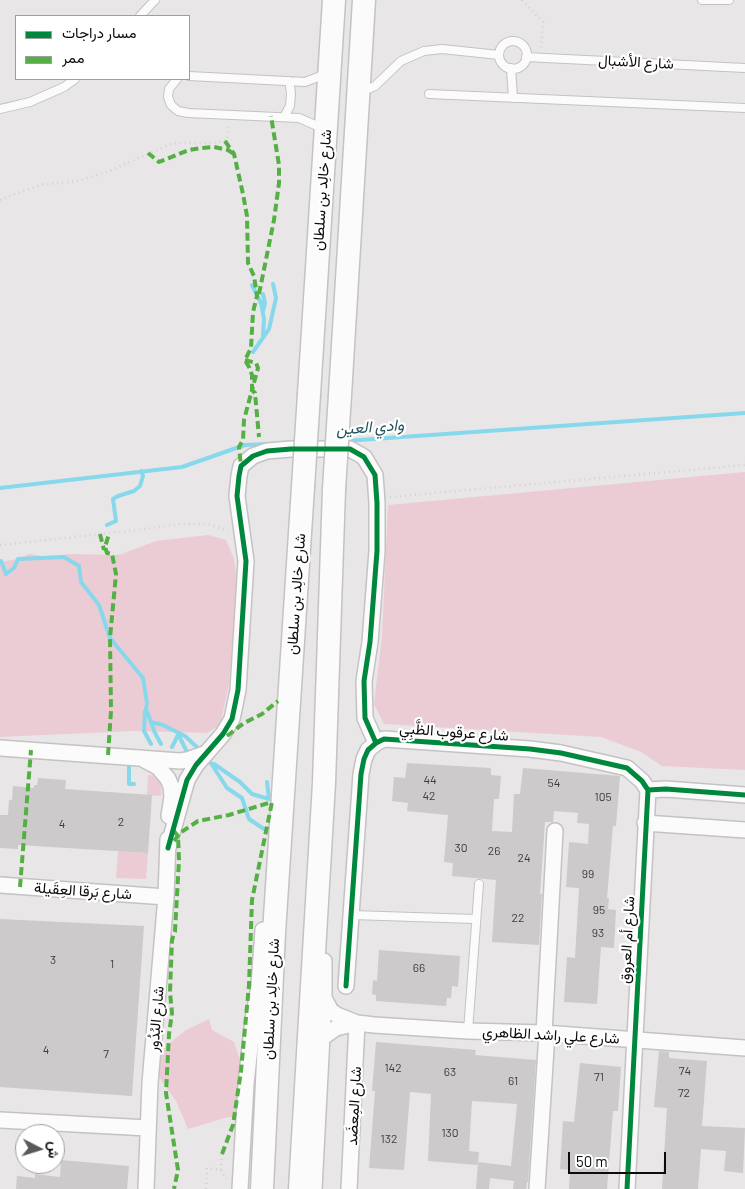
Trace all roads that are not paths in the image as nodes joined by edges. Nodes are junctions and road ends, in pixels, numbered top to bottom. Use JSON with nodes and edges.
{"nodes":[{"id":1,"x":155,"y":0,"type":"edge"},
{"id":2,"x":334,"y":0,"type":"edge"},
{"id":3,"x":364,"y":0,"type":"edge"},
{"id":4,"x":702,"y":0,"type":"edge"},
{"id":5,"x":729,"y":0,"type":"edge"},
{"id":6,"x":141,"y":15,"type":"edge"},
{"id":7,"x":499,"y":55,"type":"junction"},
{"id":8,"x":526,"y":57,"type":"junction"},
{"id":9,"x":511,"y":68,"type":"junction"},
{"id":10,"x":745,"y":68,"type":"edge"},
{"id":11,"x":330,"y":72,"type":"junction"},
{"id":12,"x":190,"y":76,"type":"edge"},
{"id":13,"x":74,"y":80,"type":"edge"},
{"id":14,"x":176,"y":80,"type":"edge"},
{"id":15,"x":288,"y":81,"type":"junction"},
{"id":16,"x":359,"y":89,"type":"junction"},
{"id":17,"x":429,"y":94,"type":"dead end"},
{"id":18,"x":512,"y":98,"type":"junction"},
{"id":19,"x":745,"y":108,"type":"edge"},
{"id":20,"x":0,"y":109,"type":"edge"},
{"id":21,"x":284,"y":117,"type":"junction"},
{"id":22,"x":327,"y":131,"type":"junction"},
{"id":23,"x":376,"y":743,"type":"junction"},
{"id":24,"x":0,"y":748,"type":"edge"},
{"id":25,"x":204,"y":754,"type":"junction"},
{"id":26,"x":141,"y":758,"type":"junction"},
{"id":27,"x":165,"y":760,"type":"junction"},
{"id":28,"x":285,"y":778,"type":"junction"},
{"id":29,"x":324,"y":783,"type":"junction"},
{"id":30,"x":648,"y":790,"type":"junction"},
{"id":31,"x":183,"y":795,"type":"junction"},
{"id":32,"x":745,"y":795,"type":"edge"},
{"id":33,"x":645,"y":823,"type":"junction"},
{"id":34,"x":745,"y":830,"type":"edge"},
{"id":35,"x":555,"y":831,"type":"dead end"},
{"id":36,"x":168,"y":848,"type":"junction"},
{"id":37,"x":479,"y":884,"type":"dead end"},
{"id":38,"x":0,"y":885,"type":"edge"},
{"id":39,"x":166,"y":897,"type":"junction"},
{"id":40,"x":352,"y":914,"type":"junction"},
{"id":41,"x":475,"y":919,"type":"junction"},
{"id":42,"x":346,"y":986,"type":"dead end"},
{"id":43,"x":324,"y":998,"type":"junction"},
{"id":44,"x":357,"y":1023,"type":"junction"},
{"id":45,"x":468,"y":1031,"type":"junction"},
{"id":46,"x":546,"y":1033,"type":"junction"},
{"id":47,"x":322,"y":1038,"type":"junction"},
{"id":48,"x":634,"y":1040,"type":"junction"},
{"id":49,"x":745,"y":1048,"type":"edge"},
{"id":50,"x":0,"y":1120,"type":"edge"},
{"id":51,"x":148,"y":1128,"type":"junction"},
{"id":52,"x":310,"y":1185,"type":"edge"},
{"id":53,"x":234,"y":1186,"type":"edge"},
{"id":54,"x":146,"y":1189,"type":"edge"},
{"id":55,"x":262,"y":1189,"type":"edge"},
{"id":56,"x":349,"y":1189,"type":"edge"},
{"id":57,"x":537,"y":1189,"type":"edge"},
{"id":58,"x":627,"y":1189,"type":"edge"}],
"edges":[{"from":1,"to":6,"type":"lane"},
{"from":2,"to":11,"type":"main road","name":"شارع خالِد بن سلطان"},
{"from":3,"to":16,"type":"main road","name":"شارع خالِد بن سلطان"},
{"from":4,"to":5,"type":"lane"},
{"from":7,"to":8,"type":"lane"},
{"from":7,"to":9,"type":"lane"},
{"from":7,"to":16,"type":"lane"},
{"from":8,"to":9,"type":"lane"},
{"from":8,"to":10,"type":"lane","name":"شارع الأشبال"},
{"from":9,"to":18,"type":"lane"},
{"from":11,"to":15,"type":"lane"},
{"from":11,"to":22,"type":"main road","name":"شارع خالِد بن سلطان"},
{"from":12,"to":15,"type":"lane"},
{"from":13,"to":20,"type":"lane"},
{"from":14,"to":21,"type":"lane"},
{"from":15,"to":21,"type":"lane"},
{"from":16,"to":29,"type":"main road","name":"شارع خالِد بن سلطان","bridge":true},
{"from":17,"to":18,"type":"lane"},
{"from":18,"to":19,"type":"lane"},
{"from":21,"to":22,"type":"lane"},
{"from":22,"to":28,"type":"main road","name":"شارع خالِد بن سلطان","bridge":true},
{"from":23,"to":25,"type":"street"},
{"from":23,"to":30,"type":"street","name":"شارع عرقوب الظَّبِي"},
{"from":23,"to":40,"type":"street"},
{"from":24,"to":26,"type":"street"},
{"from":25,"to":27,"type":"street"},
{"from":25,"to":31,"type":"street"},
{"from":26,"to":27,"type":"street"},
{"from":26,"to":36,"type":"street"},
{"from":27,"to":31,"type":"street"},
{"from":28,"to":53,"type":"street"},
{"from":28,"to":55,"type":"main road","name":"شارع خالِد بن سلطان"},
{"from":29,"to":43,"type":"street"},
{"from":29,"to":52,"type":"main road","name":"شارع خالِد بن سلطان"},
{"from":30,"to":32,"type":"street"},
{"from":30,"to":33,"type":"street","name":"شارع أم العروق"},
{"from":31,"to":36,"type":"street"},
{"from":33,"to":34,"type":"street"},
{"from":33,"to":48,"type":"street","name":"شارع أم العروق"},
{"from":35,"to":46,"type":"street"},
{"from":36,"to":39,"type":"street","name":"شارع البُدُور"},
{"from":37,"to":41,"type":"lane"},
{"from":38,"to":39,"type":"street","name":"شارع بَرقا العِقَيلة"},
{"from":39,"to":51,"type":"street","name":"شارع البُدُور"},
{"from":40,"to":41,"type":"lane"},
{"from":40,"to":42,"type":"street"},
{"from":41,"to":45,"type":"lane"},
{"from":43,"to":44,"type":"street"},
{"from":43,"to":47,"type":"street"},
{"from":44,"to":45,"type":"street","name":"شارع علي راشد الظاهري"},
{"from":44,"to":47,"type":"street"},
{"from":44,"to":56,"type":"street","name":"شارع المِعضَد"},
{"from":45,"to":46,"type":"street","name":"شارع علي راشد الظاهري"},
{"from":46,"to":48,"type":"street","name":"شارع علي راشد الظاهري"},
{"from":46,"to":57,"type":"street"},
{"from":47,"to":52,"type":"street"},
{"from":48,"to":49,"type":"street","name":"شارع علي راشد الظاهري"},
{"from":48,"to":58,"type":"street","name":"شارع أم العروق"},
{"from":50,"to":51,"type":"street"},
{"from":51,"to":54,"type":"street","name":"شارع البُدُور"}]}
